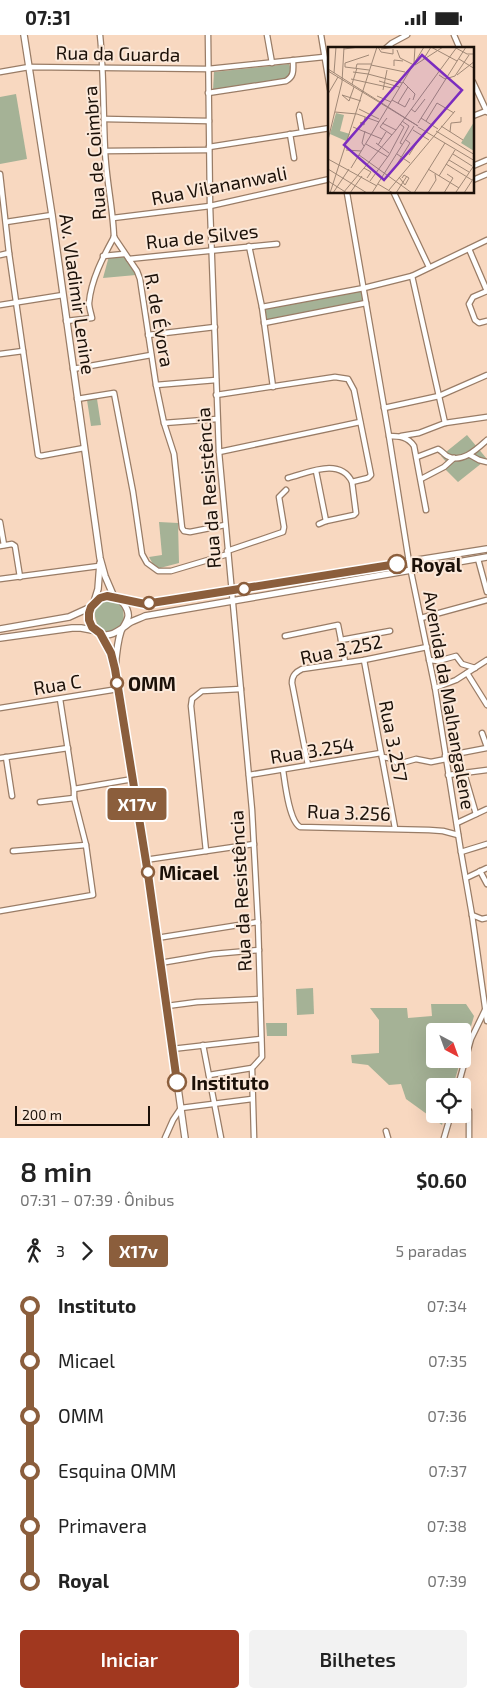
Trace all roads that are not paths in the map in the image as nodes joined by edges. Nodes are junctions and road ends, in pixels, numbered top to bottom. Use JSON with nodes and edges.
{"nodes":[{"id":1,"x":24,"y":35,"type":"edge"},
{"id":2,"x":100,"y":35,"type":"edge"},
{"id":3,"x":208,"y":35,"type":"edge"},
{"id":4,"x":267,"y":35,"type":"edge"},
{"id":5,"x":321,"y":35,"type":"edge"},
{"id":6,"x":407,"y":35,"type":"edge"},
{"id":7,"x":454,"y":35,"type":"edge"},
{"id":8,"x":387,"y":47,"type":"edge"},
{"id":9,"x":459,"y":47,"type":"edge"},
{"id":10,"x":324,"y":57,"type":"junction"},
{"id":11,"x":293,"y":60,"type":"junction"},
{"id":12,"x":272,"y":63,"type":"junction"},
{"id":13,"x":29,"y":67,"type":"junction"},
{"id":14,"x":103,"y":67,"type":"junction"},
{"id":15,"x":208,"y":69,"type":"junction"},
{"id":16,"x":0,"y":71,"type":"edge"},
{"id":17,"x":328,"y":78,"type":"edge"},
{"id":18,"x":474,"y":84,"type":"edge"},
{"id":19,"x":208,"y":93,"type":"junction"},
{"id":20,"x":487,"y":111,"type":"edge"},
{"id":21,"x":298,"y":115,"type":"dead end"},
{"id":22,"x":474,"y":116,"type":"edge"},
{"id":23,"x":104,"y":119,"type":"junction"},
{"id":24,"x":209,"y":121,"type":"junction"},
{"id":25,"x":328,"y":128,"type":"edge"},
{"id":26,"x":302,"y":132,"type":"junction"},
{"id":27,"x":290,"y":134,"type":"junction"},
{"id":28,"x":209,"y":148,"type":"junction"},
{"id":29,"x":105,"y":151,"type":"junction"},
{"id":30,"x":294,"y":158,"type":"dead end"},
{"id":31,"x":487,"y":160,"type":"edge"},
{"id":32,"x":474,"y":165,"type":"edge"},
{"id":33,"x":0,"y":174,"type":"edge"},
{"id":34,"x":487,"y":174,"type":"edge"},
{"id":35,"x":328,"y":179,"type":"edge"},
{"id":36,"x":474,"y":180,"type":"edge"},
{"id":37,"x":1,"y":191,"type":"edge"},
{"id":38,"x":347,"y":194,"type":"edge"},
{"id":39,"x":394,"y":194,"type":"edge"},
{"id":40,"x":210,"y":206,"type":"junction"},
{"id":41,"x":52,"y":215,"type":"junction"},
{"id":42,"x":113,"y":218,"type":"junction"},
{"id":43,"x":6,"y":222,"type":"junction"},
{"id":44,"x":114,"y":237,"type":"junction"},
{"id":45,"x":487,"y":240,"type":"edge"},
{"id":46,"x":277,"y":244,"type":"dead end"},
{"id":47,"x":249,"y":246,"type":"junction"},
{"id":48,"x":469,"y":249,"type":"junction"},
{"id":49,"x":211,"y":251,"type":"junction"},
{"id":50,"x":10,"y":253,"type":"junction"},
{"id":51,"x":124,"y":254,"type":"junction"},
{"id":52,"x":0,"y":255,"type":"edge"},
{"id":53,"x":103,"y":256,"type":"junction"},
{"id":54,"x":129,"y":259,"type":"junction"},
{"id":55,"x":428,"y":267,"type":"junction"},
{"id":56,"x":412,"y":276,"type":"junction"},
{"id":57,"x":364,"y":288,"type":"junction"},
{"id":58,"x":487,"y":291,"type":"edge"},
{"id":59,"x":63,"y":295,"type":"junction"},
{"id":60,"x":17,"y":303,"type":"junction"},
{"id":61,"x":366,"y":303,"type":"junction"},
{"id":62,"x":0,"y":305,"type":"edge"},
{"id":63,"x":262,"y":307,"type":"junction"},
{"id":64,"x":66,"y":321,"type":"junction"},
{"id":65,"x":487,"y":321,"type":"edge"},
{"id":66,"x":264,"y":323,"type":"junction"},
{"id":67,"x":215,"y":327,"type":"junction"},
{"id":68,"x":148,"y":335,"type":"junction"},
{"id":69,"x":24,"y":351,"type":"junction"},
{"id":70,"x":0,"y":354,"type":"edge"},
{"id":71,"x":151,"y":355,"type":"junction"},
{"id":72,"x":73,"y":369,"type":"junction"},
{"id":73,"x":487,"y":375,"type":"edge"},
{"id":74,"x":216,"y":380,"type":"junction"},
{"id":75,"x":156,"y":385,"type":"junction"},
{"id":76,"x":273,"y":387,"type":"junction"},
{"id":77,"x":216,"y":395,"type":"junction"},
{"id":78,"x":439,"y":396,"type":"junction"},
{"id":79,"x":77,"y":399,"type":"junction"},
{"id":80,"x":384,"y":407,"type":"junction"},
{"id":81,"x":487,"y":417,"type":"edge"},
{"id":82,"x":217,"y":419,"type":"junction"},
{"id":83,"x":360,"y":422,"type":"junction"},
{"id":84,"x":164,"y":423,"type":"junction"},
{"id":85,"x":445,"y":423,"type":"junction"},
{"id":86,"x":389,"y":436,"type":"junction"},
{"id":87,"x":401,"y":436,"type":"junction"},
{"id":88,"x":487,"y":440,"type":"edge"},
{"id":89,"x":84,"y":448,"type":"junction"},
{"id":90,"x":219,"y":453,"type":"junction"},
{"id":91,"x":470,"y":455,"type":"junction"},
{"id":92,"x":417,"y":457,"type":"junction"},
{"id":93,"x":454,"y":458,"type":"junction"},
{"id":94,"x":487,"y":461,"type":"edge"},
{"id":95,"x":316,"y":471,"type":"junction"},
{"id":96,"x":288,"y":478,"type":"dead end"},
{"id":97,"x":421,"y":479,"type":"junction"},
{"id":98,"x":352,"y":482,"type":"junction"},
{"id":99,"x":286,"y":489,"type":"dead end"},
{"id":100,"x":426,"y":510,"type":"dead end"},
{"id":101,"x":326,"y":521,"type":"junction"},
{"id":102,"x":0,"y":522,"type":"edge"},
{"id":103,"x":318,"y":524,"type":"dead end"},
{"id":104,"x":224,"y":525,"type":"junction"},
{"id":105,"x":2,"y":545,"type":"edge"},
{"id":106,"x":487,"y":549,"type":"edge"},
{"id":107,"x":227,"y":553,"type":"junction"},
{"id":108,"x":487,"y":557,"type":"edge"},
{"id":109,"x":478,"y":559,"type":"junction"},
{"id":110,"x":409,"y":562,"type":"junction"},
{"id":111,"x":101,"y":565,"type":"junction"},
{"id":112,"x":411,"y":571,"type":"junction"},
{"id":113,"x":20,"y":577,"type":"junction"},
{"id":114,"x":0,"y":579,"type":"edge"},
{"id":115,"x":231,"y":591,"type":"junction"},
{"id":116,"x":487,"y":592,"type":"edge"},
{"id":117,"x":116,"y":598,"type":"junction"},
{"id":118,"x":487,"y":600,"type":"edge"},
{"id":119,"x":232,"y":601,"type":"junction"},
{"id":120,"x":93,"y":605,"type":"junction"},
{"id":121,"x":421,"y":618,"type":"junction"},
{"id":122,"x":0,"y":629,"type":"edge"},
{"id":123,"x":122,"y":630,"type":"junction"},
{"id":124,"x":390,"y":631,"type":"dead end"},
{"id":125,"x":98,"y":632,"type":"junction"},
{"id":126,"x":285,"y":636,"type":"dead end"},
{"id":127,"x":0,"y":638,"type":"edge"},
{"id":128,"x":340,"y":640,"type":"junction"},
{"id":129,"x":427,"y":647,"type":"junction"},
{"id":130,"x":364,"y":660,"type":"junction"},
{"id":131,"x":429,"y":660,"type":"junction"},
{"id":132,"x":345,"y":662,"type":"junction"},
{"id":133,"x":486,"y":663,"type":"edge"},
{"id":134,"x":475,"y":668,"type":"junction"},
{"id":135,"x":115,"y":669,"type":"junction"},
{"id":136,"x":467,"y":673,"type":"junction"},
{"id":137,"x":118,"y":686,"type":"junction"},
{"id":138,"x":434,"y":687,"type":"junction"},
{"id":139,"x":241,"y":689,"type":"junction"},
{"id":140,"x":60,"y":699,"type":"junction"},
{"id":141,"x":487,"y":705,"type":"edge"},
{"id":142,"x":0,"y":707,"type":"edge"},
{"id":143,"x":482,"y":733,"type":"dead end"},
{"id":144,"x":487,"y":747,"type":"edge"},
{"id":145,"x":68,"y":748,"type":"junction"},
{"id":146,"x":381,"y":755,"type":"junction"},
{"id":147,"x":6,"y":757,"type":"junction"},
{"id":148,"x":0,"y":758,"type":"edge"},
{"id":149,"x":446,"y":758,"type":"junction"},
{"id":150,"x":308,"y":765,"type":"junction"},
{"id":151,"x":283,"y":770,"type":"junction"},
{"id":152,"x":487,"y":770,"type":"edge"},
{"id":153,"x":464,"y":773,"type":"junction"},
{"id":154,"x":249,"y":775,"type":"junction"},
{"id":155,"x":448,"y":775,"type":"junction"},
{"id":156,"x":133,"y":779,"type":"junction"},
{"id":157,"x":74,"y":789,"type":"junction"},
{"id":158,"x":12,"y":796,"type":"dead end"},
{"id":159,"x":74,"y":797,"type":"junction"},
{"id":160,"x":40,"y":802,"type":"dead end"},
{"id":161,"x":487,"y":809,"type":"edge"},
{"id":162,"x":476,"y":814,"type":"junction"},
{"id":163,"x":457,"y":823,"type":"junction"},
{"id":164,"x":395,"y":828,"type":"junction"},
{"id":165,"x":458,"y":835,"type":"junction"},
{"id":166,"x":254,"y":844,"type":"junction"},
{"id":167,"x":86,"y":845,"type":"junction"},
{"id":168,"x":487,"y":845,"type":"edge"},
{"id":169,"x":13,"y":851,"type":"dead end"},
{"id":170,"x":206,"y":851,"type":"junction"},
{"id":171,"x":461,"y":852,"type":"junction"},
{"id":172,"x":145,"y":859,"type":"junction"},
{"id":173,"x":487,"y":868,"type":"edge"},
{"id":174,"x":480,"y":871,"type":"junction"},
{"id":175,"x":466,"y":878,"type":"junction"},
{"id":176,"x":487,"y":884,"type":"edge"},
{"id":177,"x":0,"y":911,"type":"edge"},
{"id":178,"x":472,"y":915,"type":"junction"},
{"id":179,"x":487,"y":918,"type":"edge"},
{"id":180,"x":258,"y":922,"type":"junction"},
{"id":181,"x":157,"y":938,"type":"junction"},
{"id":182,"x":259,"y":950,"type":"junction"},
{"id":183,"x":166,"y":962,"type":"dead end"},
{"id":184,"x":260,"y":999,"type":"junction"},
{"id":185,"x":167,"y":1006,"type":"junction"},
{"id":186,"x":485,"y":1009,"type":"junction"},
{"id":187,"x":487,"y":1019,"type":"edge"},
{"id":188,"x":262,"y":1039,"type":"junction"},
{"id":189,"x":203,"y":1045,"type":"junction"},
{"id":190,"x":172,"y":1049,"type":"junction"},
{"id":191,"x":252,"y":1068,"type":"junction"},
{"id":192,"x":208,"y":1075,"type":"junction"},
{"id":193,"x":460,"y":1078,"type":"edge"},
{"id":194,"x":252,"y":1099,"type":"junction"},
{"id":195,"x":213,"y":1104,"type":"junction"},
{"id":196,"x":181,"y":1109,"type":"junction"},
{"id":197,"x":448,"y":1123,"type":"edge"},
{"id":198,"x":469,"y":1123,"type":"edge"},
{"id":199,"x":386,"y":1131,"type":"dead end"},
{"id":200,"x":165,"y":1138,"type":"edge"},
{"id":201,"x":185,"y":1138,"type":"edge"},
{"id":202,"x":221,"y":1138,"type":"edge"},
{"id":203,"x":254,"y":1138,"type":"edge"},
{"id":204,"x":388,"y":1138,"type":"edge"},
{"id":205,"x":444,"y":1138,"type":"edge"},
{"id":206,"x":469,"y":1138,"type":"edge"}],
"edges":[{"from":1,"to":13,"type":"main road","name":"Av. Vladimir Lenine"},
{"from":2,"to":14,"type":"street","name":"Rua de Coimbra"},
{"from":3,"to":15,"type":"street","name":"Rua da Resistência"},
{"from":4,"to":12,"type":"street"},
{"from":5,"to":10,"type":"street"},
{"from":6,"to":8,"type":"street"},
{"from":7,"to":9,"type":"street"},
{"from":10,"to":11,"type":"street","name":"Rua da Guarda"},
{"from":10,"to":17,"type":"street"},
{"from":11,"to":12,"type":"street","name":"Rua da Guarda"},
{"from":11,"to":19,"type":"street"},
{"from":12,"to":15,"type":"street","name":"Rua da Guarda"},
{"from":13,"to":14,"type":"street","name":"Rua da Guarda"},
{"from":13,"to":16,"type":"street","name":"Rua da Guarda"},
{"from":13,"to":41,"type":"main road","name":"Av. Vladimir Lenine"},
{"from":14,"to":15,"type":"street","name":"Rua da Guarda"},
{"from":14,"to":23,"type":"street","name":"Rua de Coimbra"},
{"from":15,"to":19,"type":"street","name":"Rua da Resistência"},
{"from":18,"to":20,"type":"street"},
{"from":19,"to":24,"type":"street","name":"Rua da Resistência"},
{"from":20,"to":22,"type":"street"},
{"from":21,"to":26,"type":"street"},
{"from":23,"to":24,"type":"street"},
{"from":23,"to":29,"type":"street","name":"Rua de Coimbra"},
{"from":24,"to":28,"type":"street","name":"Rua da Resistência"},
{"from":25,"to":26,"type":"street"},
{"from":26,"to":27,"type":"street"},
{"from":27,"to":28,"type":"street"},
{"from":27,"to":30,"type":"street"},
{"from":28,"to":29,"type":"street"},
{"from":28,"to":40,"type":"street","name":"Rua da Resistência"},
{"from":29,"to":42,"type":"street","name":"Rua de Coimbra"},
{"from":31,"to":32,"type":"street"},
{"from":33,"to":37,"type":"street"},
{"from":34,"to":36,"type":"street"},
{"from":35,"to":40,"type":"street","name":"Rua Vilananwali"},
{"from":37,"to":43,"type":"street"},
{"from":38,"to":57,"type":"street","name":"Avenida da Malhangalene"},
{"from":39,"to":55,"type":"street"},
{"from":40,"to":42,"type":"street","name":"Rua Vilananwali"},
{"from":40,"to":49,"type":"street","name":"Rua da Resistência"},
{"from":41,"to":43,"type":"street"},
{"from":41,"to":59,"type":"main road","name":"Av. Vladimir Lenine"},
{"from":42,"to":44,"type":"street","name":"Rua de Coimbra"},
{"from":43,"to":50,"type":"street"},
{"from":44,"to":51,"type":"street","name":"R. de Évora"},
{"from":44,"to":53,"type":"street"},
{"from":45,"to":48,"type":"street"},
{"from":46,"to":47,"type":"street","name":"Rua de Silves"},
{"from":47,"to":49,"type":"street","name":"Rua de Silves"},
{"from":47,"to":63,"type":"street"},
{"from":48,"to":55,"type":"street"},
{"from":48,"to":58,"type":"street"},
{"from":49,"to":54,"type":"street","name":"Rua de Silves"},
{"from":49,"to":67,"type":"street","name":"Rua da Resistência"},
{"from":50,"to":52,"type":"street"},
{"from":50,"to":60,"type":"street"},
{"from":51,"to":53,"type":"street"},
{"from":51,"to":54,"type":"street","name":"R. de Évora"},
{"from":53,"to":64,"type":"street"},
{"from":54,"to":68,"type":"street","name":"R. de Évora"},
{"from":55,"to":56,"type":"street"},
{"from":56,"to":57,"type":"street"},
{"from":56,"to":78,"type":"street"},
{"from":57,"to":61,"type":"street","name":"Avenida da Malhangalene"},
{"from":57,"to":63,"type":"street"},
{"from":58,"to":65,"type":"street"},
{"from":59,"to":60,"type":"street"},
{"from":59,"to":64,"type":"main road","name":"Av. Vladimir Lenine"},
{"from":60,"to":62,"type":"street"},
{"from":60,"to":69,"type":"street"},
{"from":61,"to":66,"type":"street"},
{"from":61,"to":80,"type":"street","name":"Avenida da Malhangalene"},
{"from":63,"to":66,"type":"street"},
{"from":64,"to":72,"type":"main road","name":"Av. Vladimir Lenine"},
{"from":66,"to":76,"type":"street"},
{"from":67,"to":68,"type":"street"},
{"from":67,"to":74,"type":"street","name":"Rua da Resistência"},
{"from":68,"to":71,"type":"street","name":"R. de Évora"},
{"from":69,"to":70,"type":"street"},
{"from":69,"to":89,"type":"street"},
{"from":71,"to":72,"type":"street"},
{"from":71,"to":75,"type":"street","name":"R. de Évora"},
{"from":72,"to":79,"type":"main road","name":"Av. Vladimir Lenine"},
{"from":73,"to":78,"type":"street"},
{"from":74,"to":75,"type":"street"},
{"from":74,"to":77,"type":"street","name":"Rua da Resistência"},
{"from":75,"to":84,"type":"street","name":"R. de Évora"},
{"from":76,"to":77,"type":"street"},
{"from":76,"to":83,"type":"street"},
{"from":77,"to":82,"type":"street","name":"Rua da Resistência"},
{"from":78,"to":80,"type":"street"},
{"from":78,"to":85,"type":"street"},
{"from":79,"to":89,"type":"main road","name":"Av. Vladimir Lenine"},
{"from":79,"to":107,"type":"street"},
{"from":80,"to":86,"type":"street","name":"Avenida da Malhangalene"},
{"from":81,"to":85,"type":"street"},
{"from":82,"to":84,"type":"street"},
{"from":82,"to":90,"type":"street","name":"Rua da Resistência"},
{"from":83,"to":90,"type":"street"},
{"from":83,"to":98,"type":"street"},
{"from":84,"to":104,"type":"street","name":"R. de Évora"},
{"from":85,"to":87,"type":"street"},
{"from":86,"to":87,"type":"street"},
{"from":86,"to":110,"type":"street","name":"Avenida da Malhangalene"},
{"from":87,"to":92,"type":"street"},
{"from":88,"to":91,"type":"street"},
{"from":89,"to":111,"type":"main road","name":"Av. Vladimir Lenine"},
{"from":90,"to":104,"type":"street","name":"Rua da Resistência"},
{"from":91,"to":93,"type":"street"},
{"from":91,"to":94,"type":"street"},
{"from":92,"to":93,"type":"street"},
{"from":92,"to":97,"type":"street"},
{"from":93,"to":97,"type":"street"},
{"from":95,"to":96,"type":"street"},
{"from":95,"to":98,"type":"street"},
{"from":95,"to":101,"type":"street"},
{"from":97,"to":100,"type":"street"},
{"from":98,"to":101,"type":"street"},
{"from":99,"to":107,"type":"street"},
{"from":101,"to":103,"type":"street"},
{"from":102,"to":105,"type":"street"},
{"from":104,"to":107,"type":"street","name":"Rua da Resistência"},
{"from":105,"to":113,"type":"street"},
{"from":106,"to":110,"type":"main road"},
{"from":107,"to":115,"type":"street","name":"Rua da Resistência"},
{"from":108,"to":109,"type":"main road"},
{"from":109,"to":112,"type":"main road"},
{"from":109,"to":116,"type":"street"},
{"from":110,"to":112,"type":"street","name":"Avenida da Malhangalene"},
{"from":110,"to":115,"type":"main road"},
{"from":111,"to":113,"type":"street"},
{"from":111,"to":117,"type":"main road","name":"Av. Vladimir Lenine"},
{"from":111,"to":120,"type":"main road","name":"Av. Vladimir Lenine"},
{"from":112,"to":119,"type":"main road"},
{"from":112,"to":121,"type":"street","name":"Avenida da Malhangalene"},
{"from":113,"to":114,"type":"street"},
{"from":115,"to":117,"type":"main road"},
{"from":115,"to":119,"type":"street","name":"Rua da Resistência"},
{"from":117,"to":120,"type":"main road"},
{"from":117,"to":123,"type":"main road"},
{"from":118,"to":121,"type":"street"},
{"from":119,"to":123,"type":"main road"},
{"from":119,"to":139,"type":"street","name":"Rua da Resistência"},
{"from":120,"to":122,"type":"main road"},
{"from":120,"to":125,"type":"main road"},
{"from":121,"to":129,"type":"street","name":"Avenida da Malhangalene"},
{"from":123,"to":125,"type":"main road"},
{"from":123,"to":135,"type":"main road"},
{"from":124,"to":128,"type":"street"},
{"from":125,"to":127,"type":"main road"},
{"from":125,"to":135,"type":"main road"},
{"from":126,"to":128,"type":"street"},
{"from":128,"to":132,"type":"street"},
{"from":129,"to":130,"type":"street","name":"Rua 3.252"},
{"from":129,"to":131,"type":"street","name":"Avenida da Malhangalene"},
{"from":130,"to":132,"type":"street","name":"Rua 3.252"},
{"from":130,"to":146,"type":"street","name":"Rua 3.257"},
{"from":131,"to":134,"type":"street"},
{"from":131,"to":138,"type":"street","name":"Avenida da Malhangalene"},
{"from":132,"to":150,"type":"street","name":"Rua 3.252"},
{"from":133,"to":134,"type":"street"},
{"from":134,"to":136,"type":"street"},
{"from":135,"to":137,"type":"main road"},
{"from":136,"to":138,"type":"street"},
{"from":136,"to":141,"type":"street"},
{"from":137,"to":140,"type":"street","name":"Rua C"},
{"from":137,"to":156,"type":"main road"},
{"from":138,"to":149,"type":"street","name":"Avenida da Malhangalene"},
{"from":139,"to":154,"type":"street","name":"Rua da Resistência"},
{"from":139,"to":170,"type":"street"},
{"from":140,"to":142,"type":"street","name":"Rua C"},
{"from":140,"to":145,"type":"street"},
{"from":143,"to":144,"type":"street"},
{"from":144,"to":149,"type":"street"},
{"from":145,"to":147,"type":"street"},
{"from":145,"to":157,"type":"street"},
{"from":146,"to":149,"type":"street"},
{"from":146,"to":150,"type":"street","name":"Rua 3.254"},
{"from":146,"to":164,"type":"street","name":"Rua 3.257"},
{"from":147,"to":148,"type":"street"},
{"from":147,"to":158,"type":"street"},
{"from":149,"to":155,"type":"street","name":"Avenida da Malhangalene"},
{"from":150,"to":151,"type":"street","name":"Rua 3.254"},
{"from":151,"to":154,"type":"street","name":"Rua 3.254"},
{"from":151,"to":164,"type":"street","name":"Rua 3.256"},
{"from":152,"to":153,"type":"street"},
{"from":153,"to":155,"type":"street"},
{"from":153,"to":162,"type":"street"},
{"from":154,"to":166,"type":"street","name":"Rua da Resistência"},
{"from":155,"to":163,"type":"street","name":"Avenida da Malhangalene"},
{"from":156,"to":157,"type":"street"},
{"from":156,"to":172,"type":"main road"},
{"from":157,"to":159,"type":"street"},
{"from":159,"to":160,"type":"street"},
{"from":159,"to":167,"type":"street"},
{"from":161,"to":162,"type":"street"},
{"from":162,"to":163,"type":"street"},
{"from":163,"to":165,"type":"street","name":"Avenida da Malhangalene"},
{"from":164,"to":165,"type":"street","name":"Rua 3.256"},
{"from":165,"to":171,"type":"street","name":"Avenida da Malhangalene"},
{"from":166,"to":170,"type":"street"},
{"from":166,"to":180,"type":"street","name":"Rua da Resistência"},
{"from":167,"to":169,"type":"street"},
{"from":167,"to":177,"type":"street"},
{"from":168,"to":171,"type":"street"},
{"from":170,"to":172,"type":"street"},
{"from":171,"to":175,"type":"street","name":"Avenida da Malhangalene"},
{"from":172,"to":181,"type":"main road"},
{"from":173,"to":174,"type":"street"},
{"from":174,"to":175,"type":"street"},
{"from":174,"to":176,"type":"street"},
{"from":175,"to":178,"type":"street","name":"Avenida da Malhangalene"},
{"from":178,"to":179,"type":"street"},
{"from":178,"to":186,"type":"street","name":"Avenida da Malhangalene"},
{"from":180,"to":181,"type":"street"},
{"from":180,"to":182,"type":"street","name":"Rua da Resistência"},
{"from":181,"to":185,"type":"main road"},
{"from":182,"to":183,"type":"street"},
{"from":182,"to":184,"type":"street","name":"Rua da Resistência"},
{"from":184,"to":185,"type":"street"},
{"from":184,"to":188,"type":"street","name":"Rua da Resistência"},
{"from":185,"to":190,"type":"main road"},
{"from":186,"to":187,"type":"street","name":"Avenida da Malhangalene"},
{"from":186,"to":193,"type":"street"},
{"from":188,"to":189,"type":"street"},
{"from":188,"to":191,"type":"street","name":"Rua da Resistência"},
{"from":189,"to":190,"type":"street"},
{"from":189,"to":192,"type":"street"},
{"from":190,"to":196,"type":"main road"},
{"from":191,"to":192,"type":"street"},
{"from":191,"to":194,"type":"street"},
{"from":192,"to":195,"type":"street"},
{"from":194,"to":195,"type":"street"},
{"from":194,"to":203,"type":"street"},
{"from":195,"to":196,"type":"street"},
{"from":195,"to":202,"type":"street"},
{"from":196,"to":200,"type":"street"},
{"from":196,"to":201,"type":"main road"},
{"from":197,"to":205,"type":"street"},
{"from":198,"to":206,"type":"street"},
{"from":199,"to":204,"type":"street"}]}
